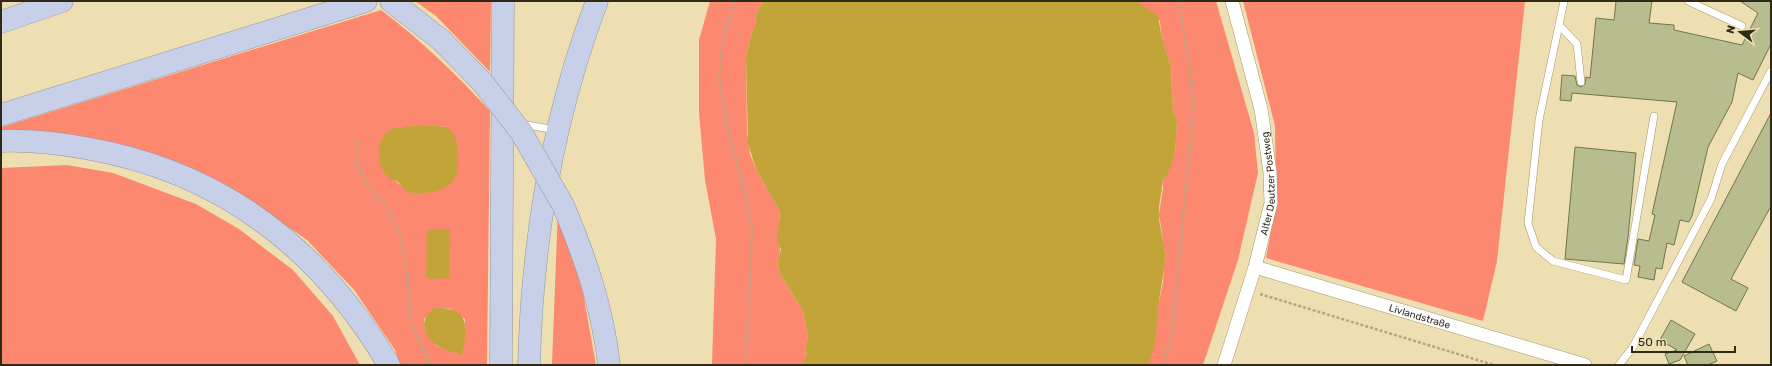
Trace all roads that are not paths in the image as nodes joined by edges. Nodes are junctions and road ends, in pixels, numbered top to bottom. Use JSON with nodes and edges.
{"nodes":[{"id":1,"x":62,"y":1,"type":"edge"},
{"id":2,"x":366,"y":1,"type":"edge"},
{"id":3,"x":503,"y":1,"type":"edge"},
{"id":4,"x":597,"y":1,"type":"edge"},
{"id":5,"x":1232,"y":1,"type":"edge"},
{"id":6,"x":1564,"y":1,"type":"edge"},
{"id":7,"x":1688,"y":1,"type":"edge"},
{"id":8,"x":398,"y":6,"type":"edge"},
{"id":9,"x":1,"y":22,"type":"edge"},
{"id":10,"x":1560,"y":26,"type":"junction"},
{"id":11,"x":1742,"y":26,"type":"dead end"},
{"id":12,"x":1771,"y":71,"type":"edge"},
{"id":13,"x":1581,"y":82,"type":"dead end"},
{"id":14,"x":1,"y":115,"type":"edge"},
{"id":15,"x":1654,"y":116,"type":"dead end"},
{"id":16,"x":501,"y":120,"type":"junction"},
{"id":17,"x":557,"y":130,"type":"junction"},
{"id":18,"x":1,"y":141,"type":"edge"},
{"id":19,"x":1256,"y":267,"type":"junction"},
{"id":20,"x":389,"y":365,"type":"edge"},
{"id":21,"x":501,"y":365,"type":"edge"},
{"id":22,"x":529,"y":365,"type":"edge"},
{"id":23,"x":609,"y":365,"type":"edge"},
{"id":24,"x":1224,"y":365,"type":"edge"},
{"id":25,"x":1585,"y":365,"type":"edge"},
{"id":26,"x":1619,"y":365,"type":"edge"}],
"edges":[{"from":1,"to":9,"type":"highway"},
{"from":2,"to":14,"type":"highway"},
{"from":3,"to":16,"type":"highway"},
{"from":4,"to":17,"type":"highway"},
{"from":5,"to":19,"type":"street","name":"Alter Deutzer Postweg"},
{"from":6,"to":10,"type":"lane"},
{"from":7,"to":11,"type":"lane"},
{"from":8,"to":23,"type":"highway","bridge":true},
{"from":10,"to":13,"type":"lane"},
{"from":10,"to":15,"type":"lane"},
{"from":12,"to":26,"type":"lane"},
{"from":16,"to":17,"type":"lane"},
{"from":16,"to":21,"type":"highway"},
{"from":17,"to":22,"type":"highway"},
{"from":18,"to":20,"type":"highway"},
{"from":19,"to":24,"type":"street","name":"Alter Deutzer Postweg"},
{"from":19,"to":25,"type":"street","name":"Livlandstraße"}]}
